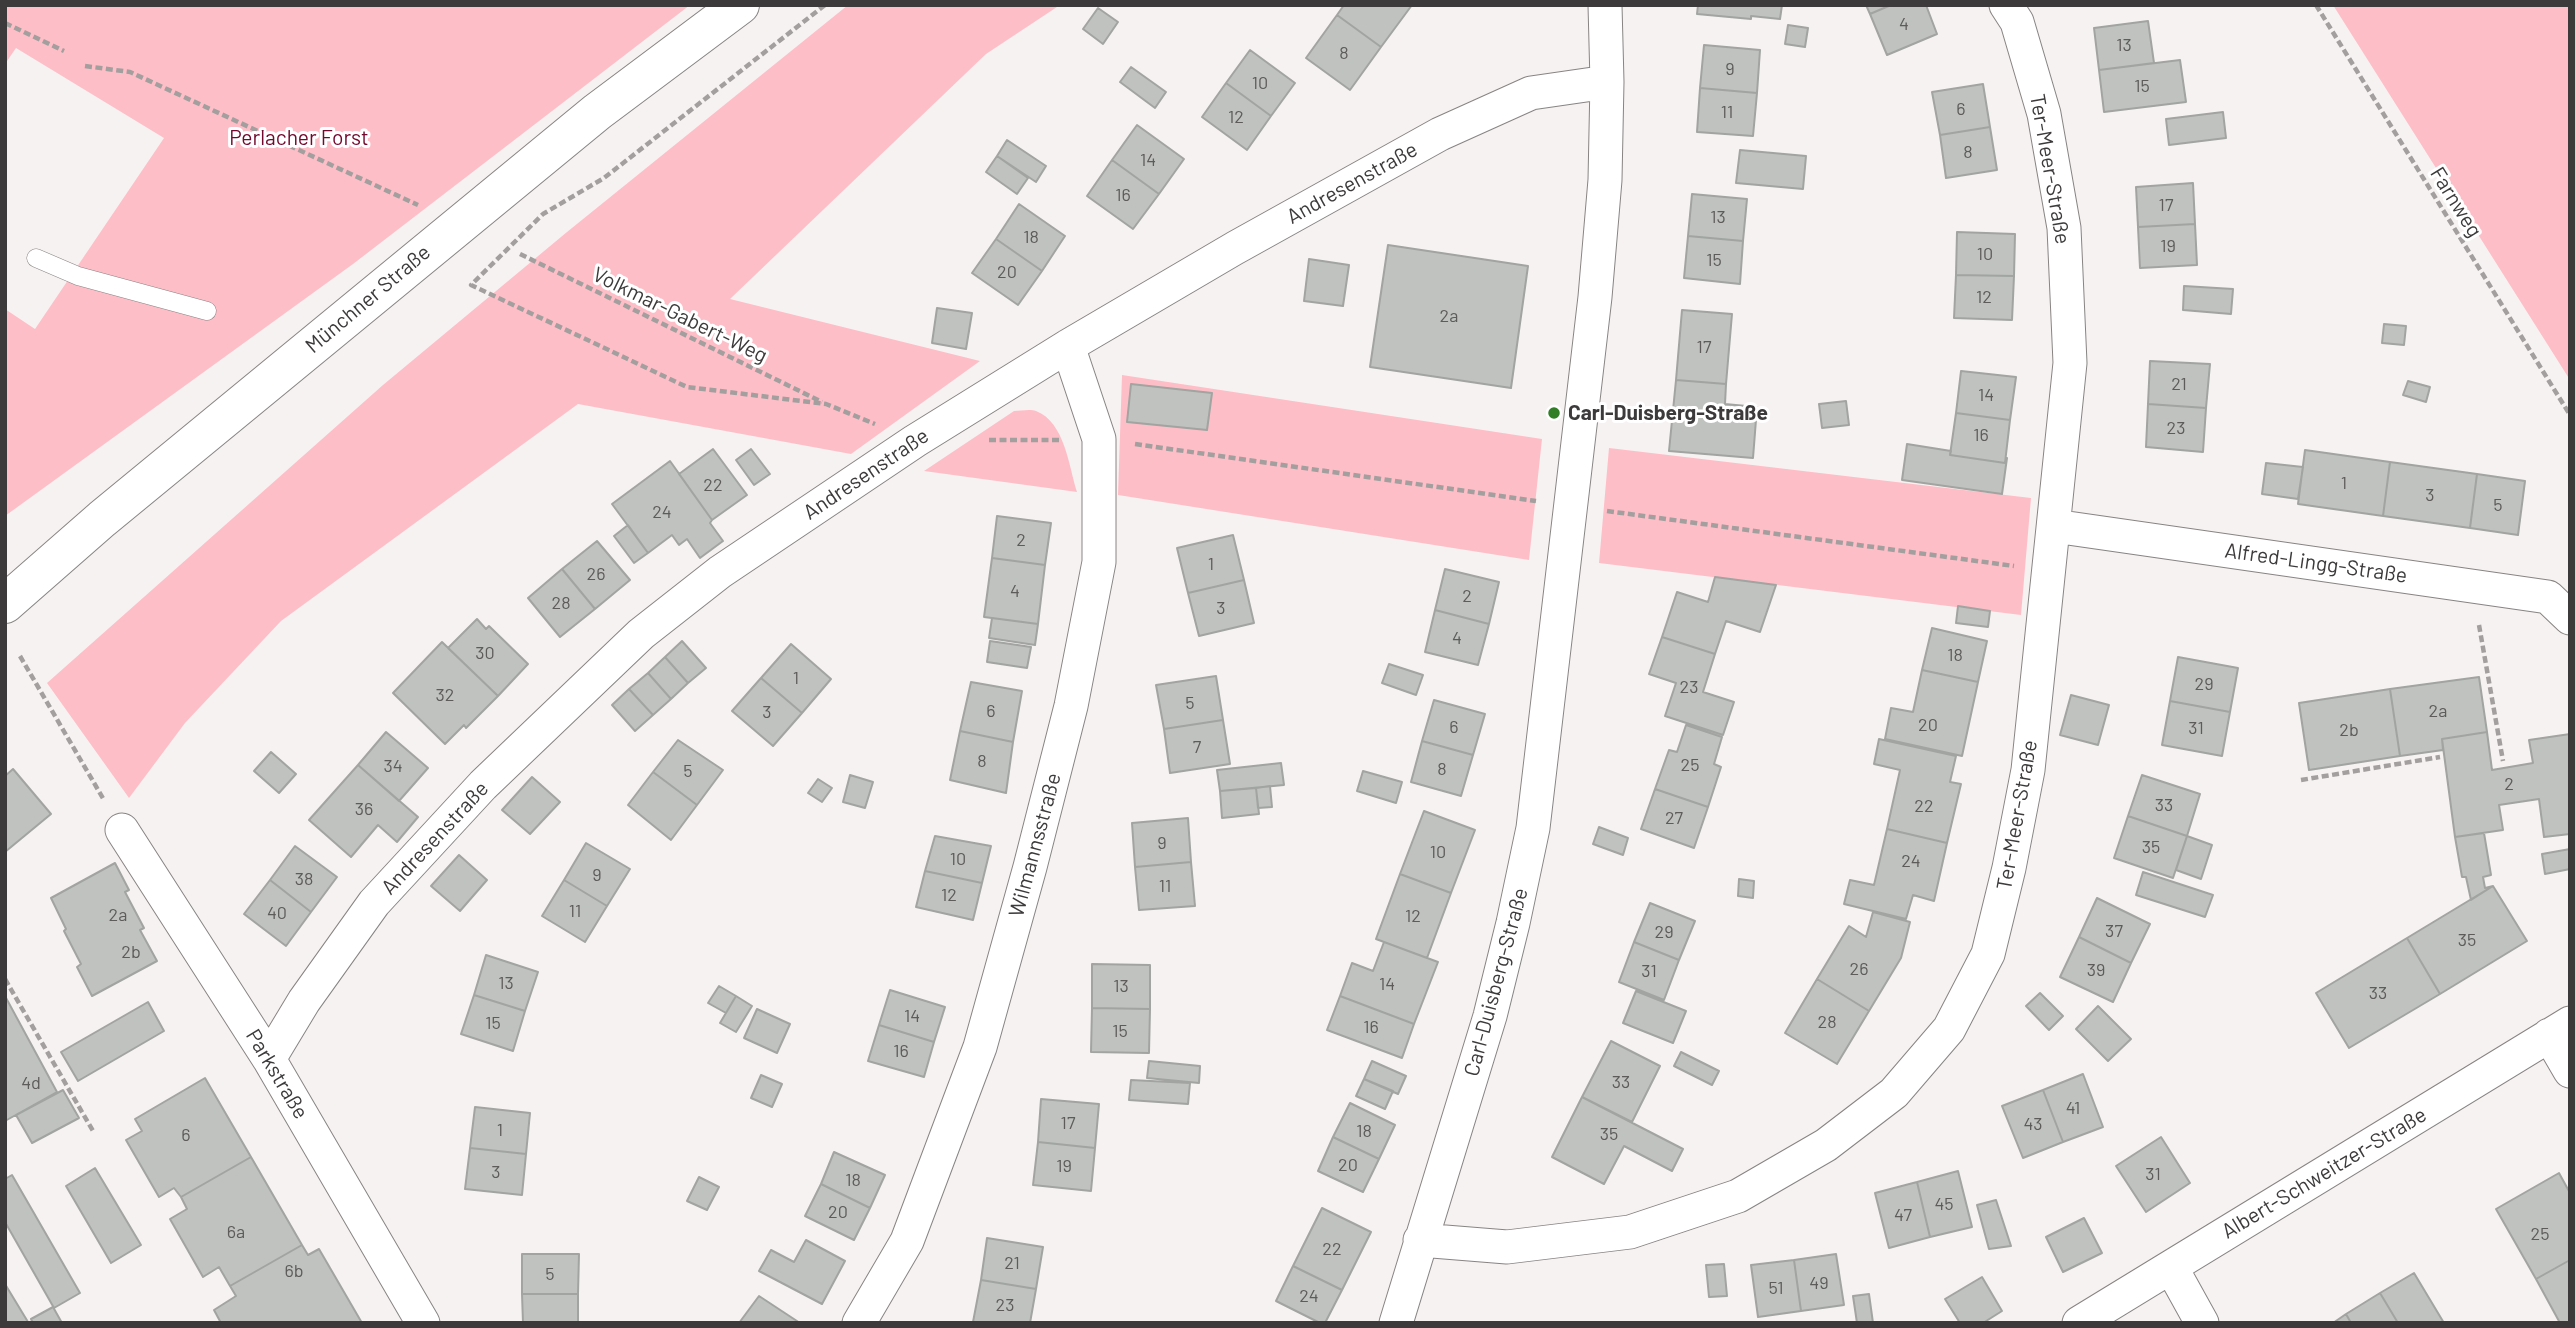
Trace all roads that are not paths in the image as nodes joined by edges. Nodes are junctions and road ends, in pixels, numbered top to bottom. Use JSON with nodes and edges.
{"nodes":[{"id":1,"x":740,"y":5,"type":"edge"},
{"id":2,"x":1605,"y":5,"type":"edge"},
{"id":3,"x":2006,"y":5,"type":"edge"},
{"id":4,"x":1607,"y":82,"type":"junction"},
{"id":5,"x":36,"y":258,"type":"dead end"},
{"id":6,"x":207,"y":311,"type":"dead end"},
{"id":7,"x":1068,"y":346,"type":"junction"},
{"id":8,"x":2054,"y":526,"type":"junction"},
{"id":9,"x":5,"y":604,"type":"edge"},
{"id":10,"x":2570,"y":618,"type":"edge"},
{"id":11,"x":122,"y":830,"type":"road end"},
{"id":12,"x":2559,"y":1029,"type":"edge"},
{"id":13,"x":269,"y":1059,"type":"junction"},
{"id":14,"x":2570,"y":1070,"type":"edge"},
{"id":15,"x":1420,"y":1240,"type":"junction"},
{"id":16,"x":2171,"y":1267,"type":"junction"},
{"id":17,"x":423,"y":1323,"type":"edge"},
{"id":18,"x":859,"y":1323,"type":"edge"},
{"id":19,"x":1396,"y":1323,"type":"edge"},
{"id":20,"x":2079,"y":1323,"type":"edge"},
{"id":21,"x":2202,"y":1323,"type":"edge"}],
"edges":[{"from":1,"to":9,"type":"main road","name":"Münchner Straße"},
{"from":2,"to":4,"type":"street","name":"Carl-Duisberg-Straße"},
{"from":3,"to":8,"type":"street","name":"Ter-Meer-Straße"},
{"from":4,"to":7,"type":"street","name":"Andresenstraße"},
{"from":4,"to":15,"type":"street","name":"Carl-Duisberg-Straße"},
{"from":5,"to":6,"type":"lane"},
{"from":7,"to":13,"type":"street","name":"Andresenstraße"},
{"from":7,"to":18,"type":"street","name":"Wilmannsstraße"},
{"from":8,"to":10,"type":"street","name":"Alfred-Lingg-Straße"},
{"from":8,"to":15,"type":"street","name":"Ter-Meer-Straße"},
{"from":11,"to":13,"type":"street","name":"Parkstraße"},
{"from":12,"to":14,"type":"street"},
{"from":12,"to":16,"type":"street","name":"Albert-Schweitzer-Straße"},
{"from":13,"to":17,"type":"street","name":"Parkstraße"},
{"from":15,"to":19,"type":"street","name":"Carl-Duisberg-Straße"},
{"from":16,"to":20,"type":"street","name":"Albert-Schweitzer-Straße"},
{"from":16,"to":21,"type":"street"}]}
